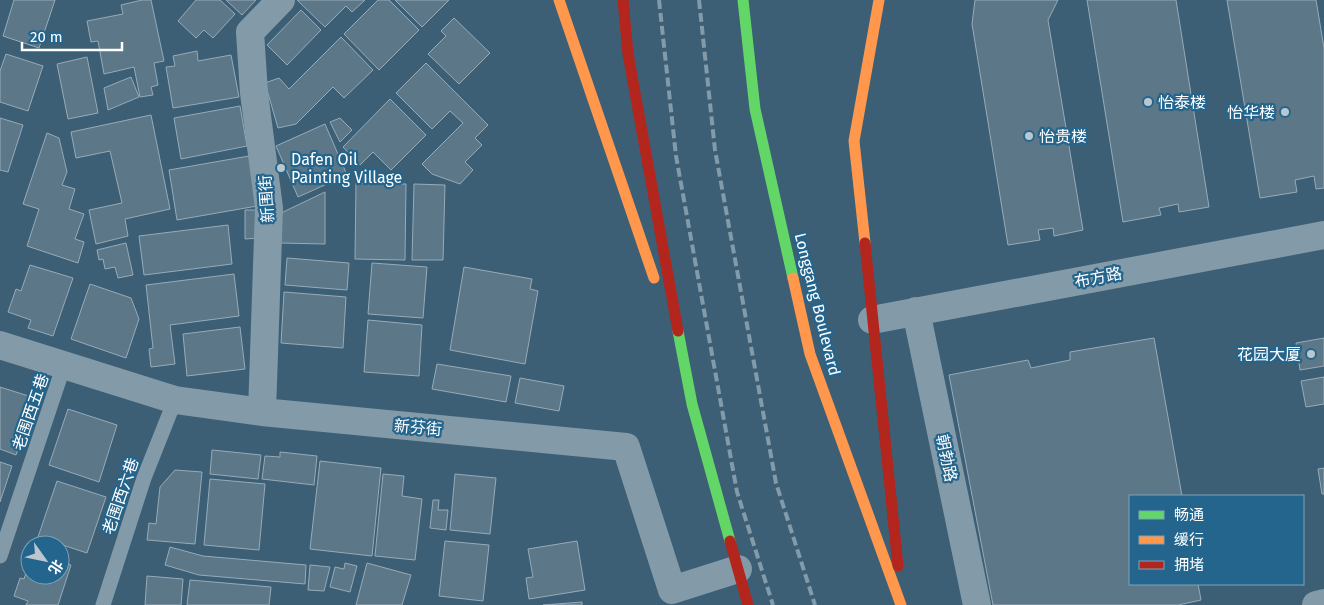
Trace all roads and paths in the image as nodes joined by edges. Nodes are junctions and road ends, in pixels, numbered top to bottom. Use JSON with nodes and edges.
{"nodes":[{"id":1,"x":281,"y":0,"type":"edge"},
{"id":2,"x":559,"y":0,"type":"edge"},
{"id":3,"x":612,"y":0,"type":"edge"},
{"id":4,"x":623,"y":0,"type":"edge"},
{"id":5,"x":743,"y":0,"type":"edge"},
{"id":6,"x":879,"y":0,"type":"edge"},
{"id":7,"x":628,"y":54,"type":"junction"},
{"id":8,"x":1324,"y":234,"type":"edge"},
{"id":9,"x":916,"y":311,"type":"junction"},
{"id":10,"x":872,"y":320,"type":"junction"},
{"id":11,"x":0,"y":346,"type":"edge"},
{"id":12,"x":64,"y":365,"type":"junction"},
{"id":13,"x":685,"y":370,"type":"junction"},
{"id":14,"x":174,"y":400,"type":"junction"},
{"id":15,"x":262,"y":412,"type":"junction"},
{"id":16,"x":0,"y":556,"type":"edge"},
{"id":17,"x":738,"y":569,"type":"junction"},
{"id":18,"x":1324,"y":604,"type":"edge"},
{"id":19,"x":103,"y":605,"type":"edge"},
{"id":20,"x":748,"y":605,"type":"edge"},
{"id":21,"x":902,"y":605,"type":"edge"},
{"id":22,"x":977,"y":605,"type":"edge"},
{"id":23,"x":1316,"y":605,"type":"edge"}],
"edges":[{"from":1,"to":15,"type":"street","name":"新围街"},
{"from":2,"to":13,"type":"highway"},
{"from":3,"to":7,"type":"highway"},
{"from":4,"to":7,"type":"highway"},
{"from":5,"to":21,"type":"highway","name":"Longgang Boulevard"},
{"from":6,"to":10,"type":"highway"},
{"from":7,"to":13,"type":"highway"},
{"from":8,"to":9,"type":"street","name":"布方路"},
{"from":9,"to":10,"type":"street","name":"布方路"},
{"from":9,"to":22,"type":"street","name":"朝勃路"},
{"from":10,"to":21,"type":"highway"},
{"from":11,"to":12,"type":"street","name":"新芬街"},
{"from":12,"to":14,"type":"street","name":"新芬街"},
{"from":12,"to":16,"type":"lane","name":"老围西五巷"},
{"from":13,"to":17,"type":"highway"},
{"from":14,"to":15,"type":"street","name":"新芬街"},
{"from":14,"to":19,"type":"lane","name":"老围西六巷"},
{"from":15,"to":17,"type":"street","name":"新芬街"},
{"from":17,"to":20,"type":"highway"},
{"from":18,"to":23,"type":"street"}]}
